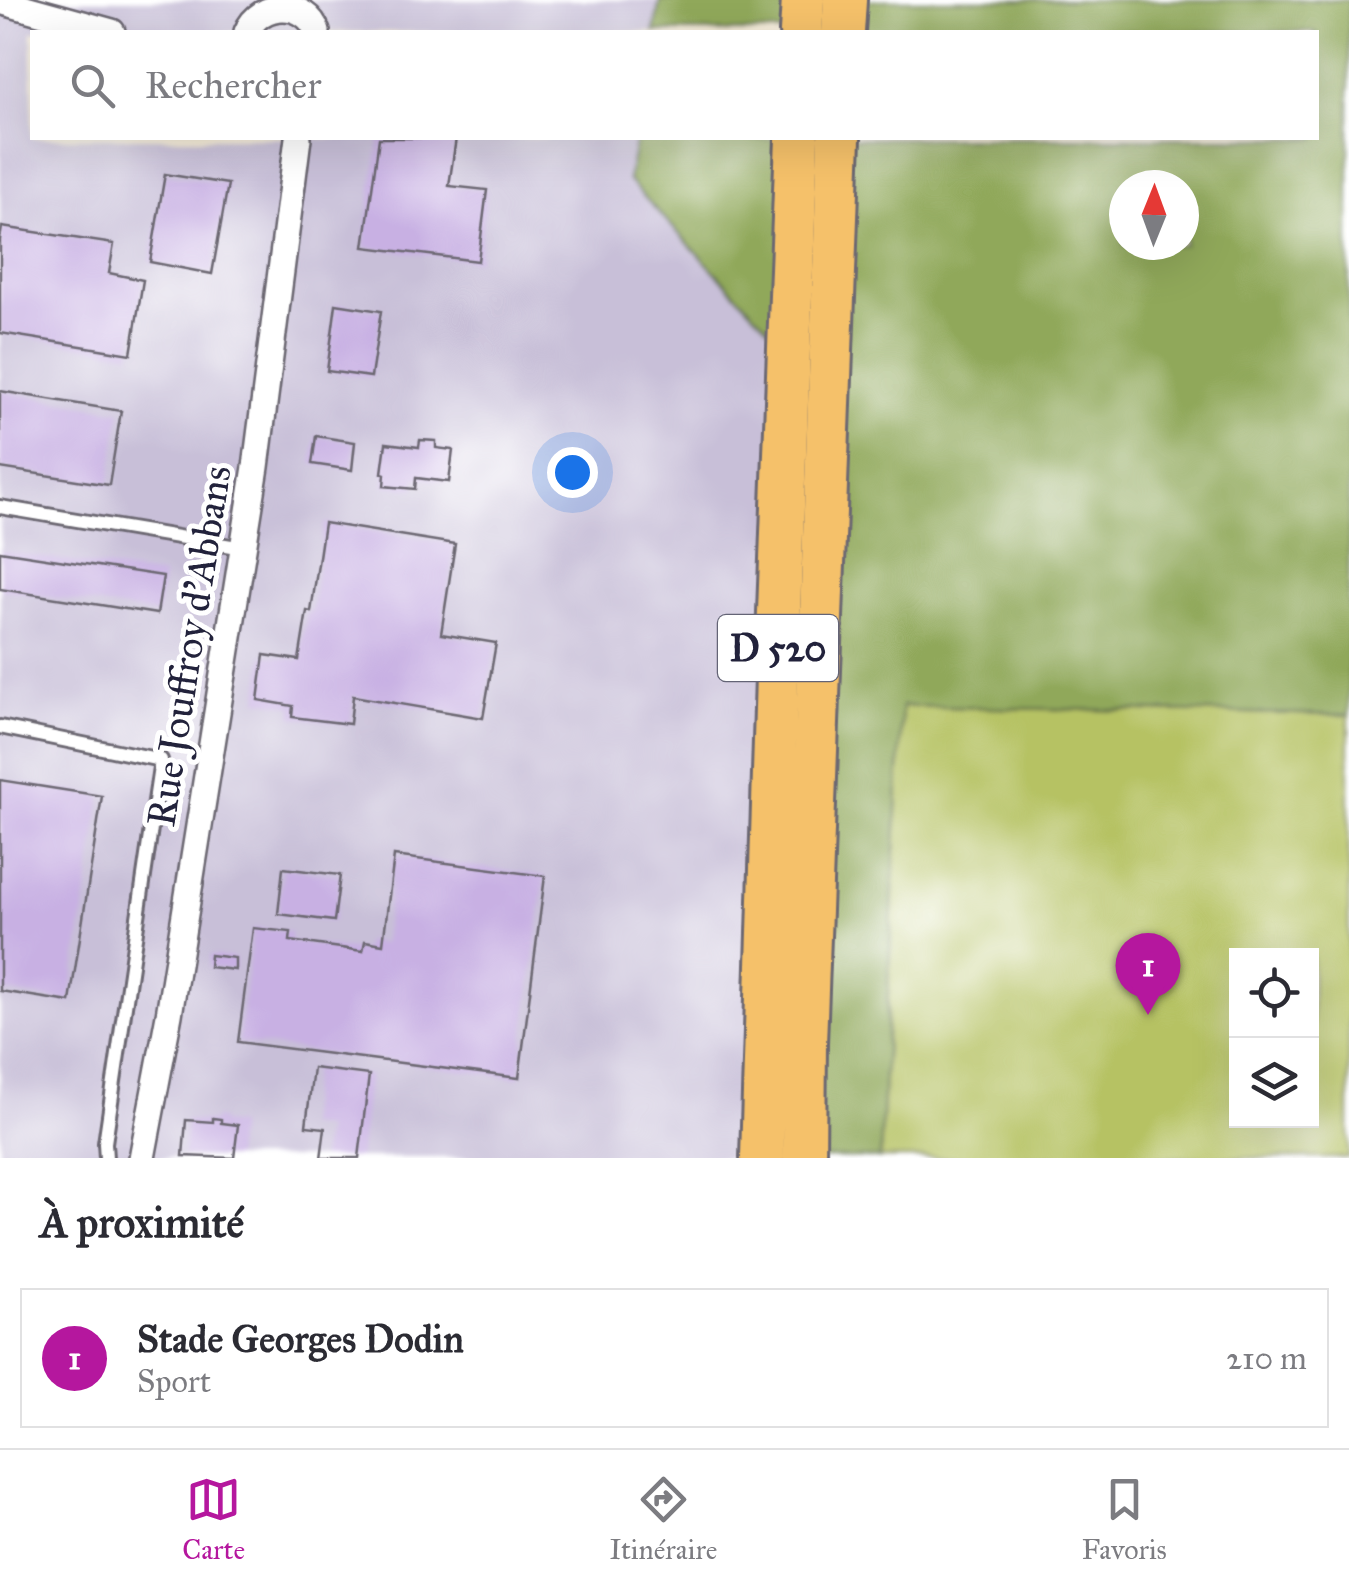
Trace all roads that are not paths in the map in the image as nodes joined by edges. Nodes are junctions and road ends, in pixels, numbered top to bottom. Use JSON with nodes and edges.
{"nodes":[{"id":1,"x":803,"y":0,"type":"edge"},
{"id":2,"x":845,"y":0,"type":"edge"},
{"id":3,"x":0,"y":1,"type":"edge"},
{"id":4,"x":105,"y":30,"type":"edge"},
{"id":5,"x":248,"y":30,"type":"edge"},
{"id":6,"x":315,"y":30,"type":"edge"},
{"id":7,"x":801,"y":30,"type":"edge"},
{"id":8,"x":844,"y":30,"type":"edge"},
{"id":9,"x":296,"y":140,"type":"edge"},
{"id":10,"x":797,"y":140,"type":"edge"},
{"id":11,"x":839,"y":140,"type":"edge"},
{"id":12,"x":0,"y":507,"type":"edge"},
{"id":13,"x":243,"y":548,"type":"junction"},
{"id":14,"x":0,"y":726,"type":"edge"},
{"id":15,"x":106,"y":1158,"type":"edge"},
{"id":16,"x":142,"y":1158,"type":"edge"},
{"id":17,"x":762,"y":1158,"type":"edge"},
{"id":18,"x":804,"y":1158,"type":"edge"}],
"edges":[{"from":1,"to":7,"type":"highway"},
{"from":2,"to":8,"type":"highway"},
{"from":3,"to":4,"type":"street"},
{"from":5,"to":6,"type":"street"},
{"from":9,"to":13,"type":"street","name":"Rue Jouffroy d'Abbans"},
{"from":10,"to":17,"type":"highway","number":"D 520"},
{"from":11,"to":18,"type":"highway","number":"D 520"},
{"from":12,"to":13,"type":"lane"},
{"from":13,"to":16,"type":"street","name":"Rue Jouffroy d'Abbans"},
{"from":14,"to":15,"type":"lane"}]}
